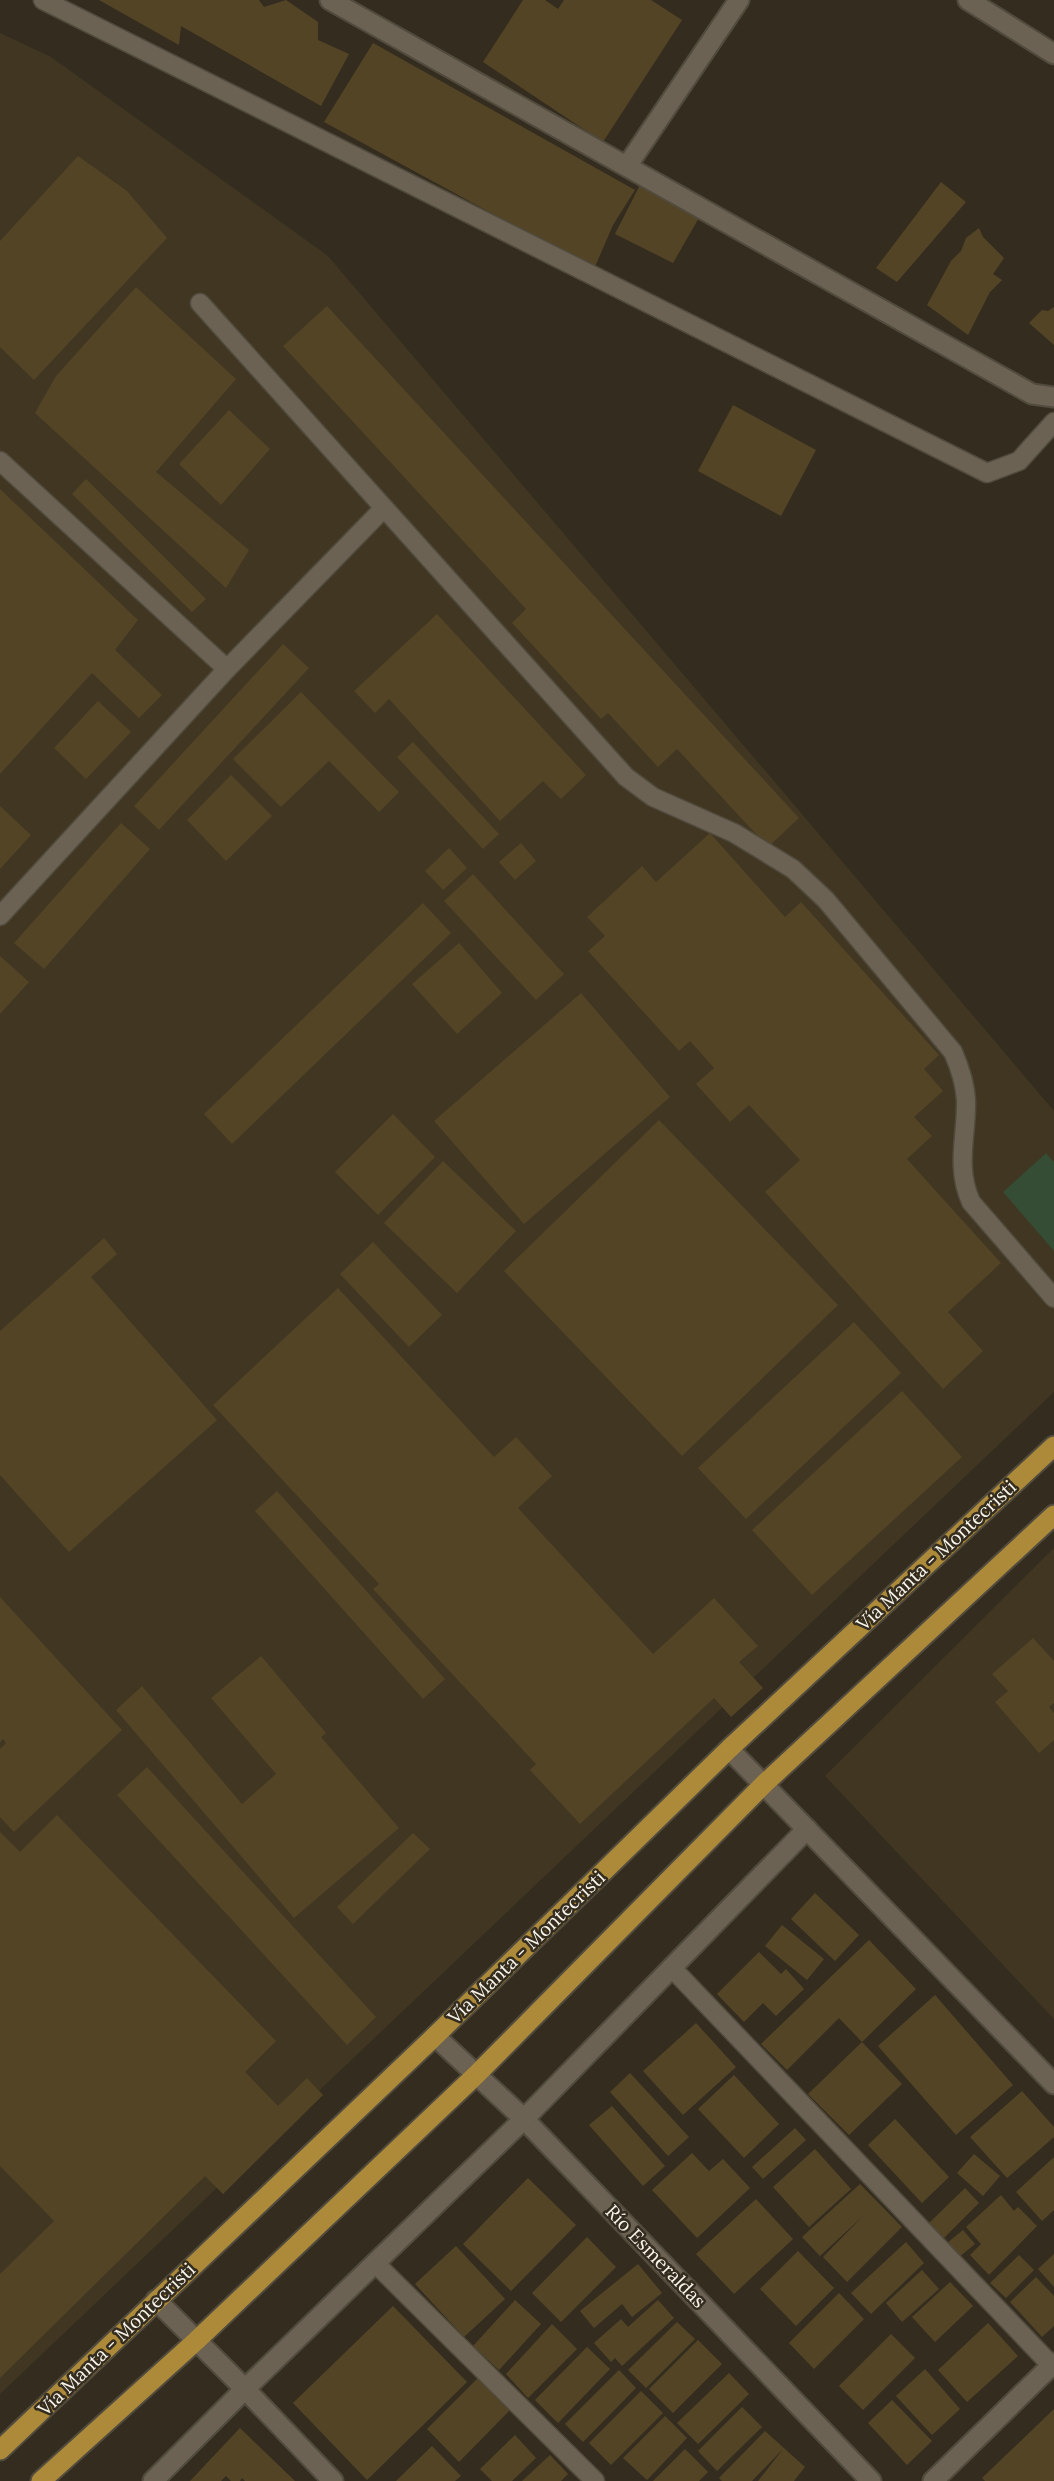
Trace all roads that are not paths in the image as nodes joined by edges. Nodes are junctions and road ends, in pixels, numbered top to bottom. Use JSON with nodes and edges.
{"nodes":[{"id":1,"x":43,"y":0,"type":"edge"},
{"id":2,"x":330,"y":0,"type":"edge"},
{"id":3,"x":739,"y":0,"type":"edge"},
{"id":4,"x":968,"y":0,"type":"edge"},
{"id":5,"x":1054,"y":54,"type":"edge"},
{"id":6,"x":627,"y":166,"type":"junction"},
{"id":7,"x":200,"y":303,"type":"dead end"},
{"id":8,"x":1054,"y":397,"type":"edge"},
{"id":9,"x":1054,"y":422,"type":"edge"},
{"id":10,"x":0,"y":461,"type":"edge"},
{"id":11,"x":384,"y":508,"type":"junction"},
{"id":12,"x":227,"y":669,"type":"junction"},
{"id":13,"x":0,"y":916,"type":"edge"},
{"id":14,"x":1054,"y":1298,"type":"edge"},
{"id":15,"x":1054,"y":1446,"type":"edge"},
{"id":16,"x":1054,"y":1515,"type":"edge"},
{"id":17,"x":729,"y":1749,"type":"junction"},
{"id":18,"x":764,"y":1784,"type":"junction"},
{"id":19,"x":807,"y":1829,"type":"junction"},
{"id":20,"x":672,"y":1968,"type":"junction"},
{"id":21,"x":435,"y":2036,"type":"junction"},
{"id":22,"x":476,"y":2075,"type":"junction"},
{"id":23,"x":1054,"y":2084,"type":"edge"},
{"id":24,"x":524,"y":2119,"type":"junction"},
{"id":25,"x":376,"y":2264,"type":"junction"},
{"id":26,"x":156,"y":2300,"type":"junction"},
{"id":27,"x":196,"y":2341,"type":"junction"},
{"id":28,"x":1053,"y":2366,"type":"edge"},
{"id":29,"x":245,"y":2389,"type":"junction"},
{"id":30,"x":0,"y":2450,"type":"edge"},
{"id":31,"x":41,"y":2481,"type":"edge"},
{"id":32,"x":152,"y":2481,"type":"edge"},
{"id":33,"x":333,"y":2481,"type":"edge"},
{"id":34,"x":596,"y":2481,"type":"edge"},
{"id":35,"x":871,"y":2481,"type":"edge"},
{"id":36,"x":933,"y":2481,"type":"edge"}],
"edges":[{"from":1,"to":9,"type":"lane"},
{"from":2,"to":6,"type":"street"},
{"from":3,"to":6,"type":"street"},
{"from":4,"to":5,"type":"street"},
{"from":6,"to":8,"type":"street"},
{"from":7,"to":11,"type":"lane"},
{"from":10,"to":12,"type":"lane"},
{"from":11,"to":12,"type":"lane"},
{"from":11,"to":14,"type":"lane"},
{"from":12,"to":13,"type":"lane"},
{"from":15,"to":17,"type":"main road","name":"Vía Manta - Montecristi"},
{"from":16,"to":18,"type":"main road"},
{"from":17,"to":18,"type":"street"},
{"from":17,"to":21,"type":"main road","name":"Vía Manta - Montecristi"},
{"from":18,"to":19,"type":"street"},
{"from":18,"to":22,"type":"main road"},
{"from":19,"to":20,"type":"street"},
{"from":19,"to":23,"type":"street"},
{"from":20,"to":24,"type":"street"},
{"from":20,"to":28,"type":"lane"},
{"from":21,"to":22,"type":"street","name":"Río Esmeraldas"},
{"from":21,"to":26,"type":"main road","name":"Vía Manta - Montecristi"},
{"from":22,"to":24,"type":"street","name":"Río Esmeraldas"},
{"from":22,"to":27,"type":"main road"},
{"from":24,"to":25,"type":"street"},
{"from":24,"to":35,"type":"street","name":"Río Esmeraldas"},
{"from":25,"to":29,"type":"street"},
{"from":25,"to":34,"type":"lane"},
{"from":26,"to":27,"type":"street"},
{"from":26,"to":30,"type":"main road","name":"Vía Manta - Montecristi"},
{"from":27,"to":29,"type":"street"},
{"from":27,"to":31,"type":"main road"},
{"from":28,"to":36,"type":"street"},
{"from":29,"to":32,"type":"street"},
{"from":29,"to":33,"type":"street"}]}
